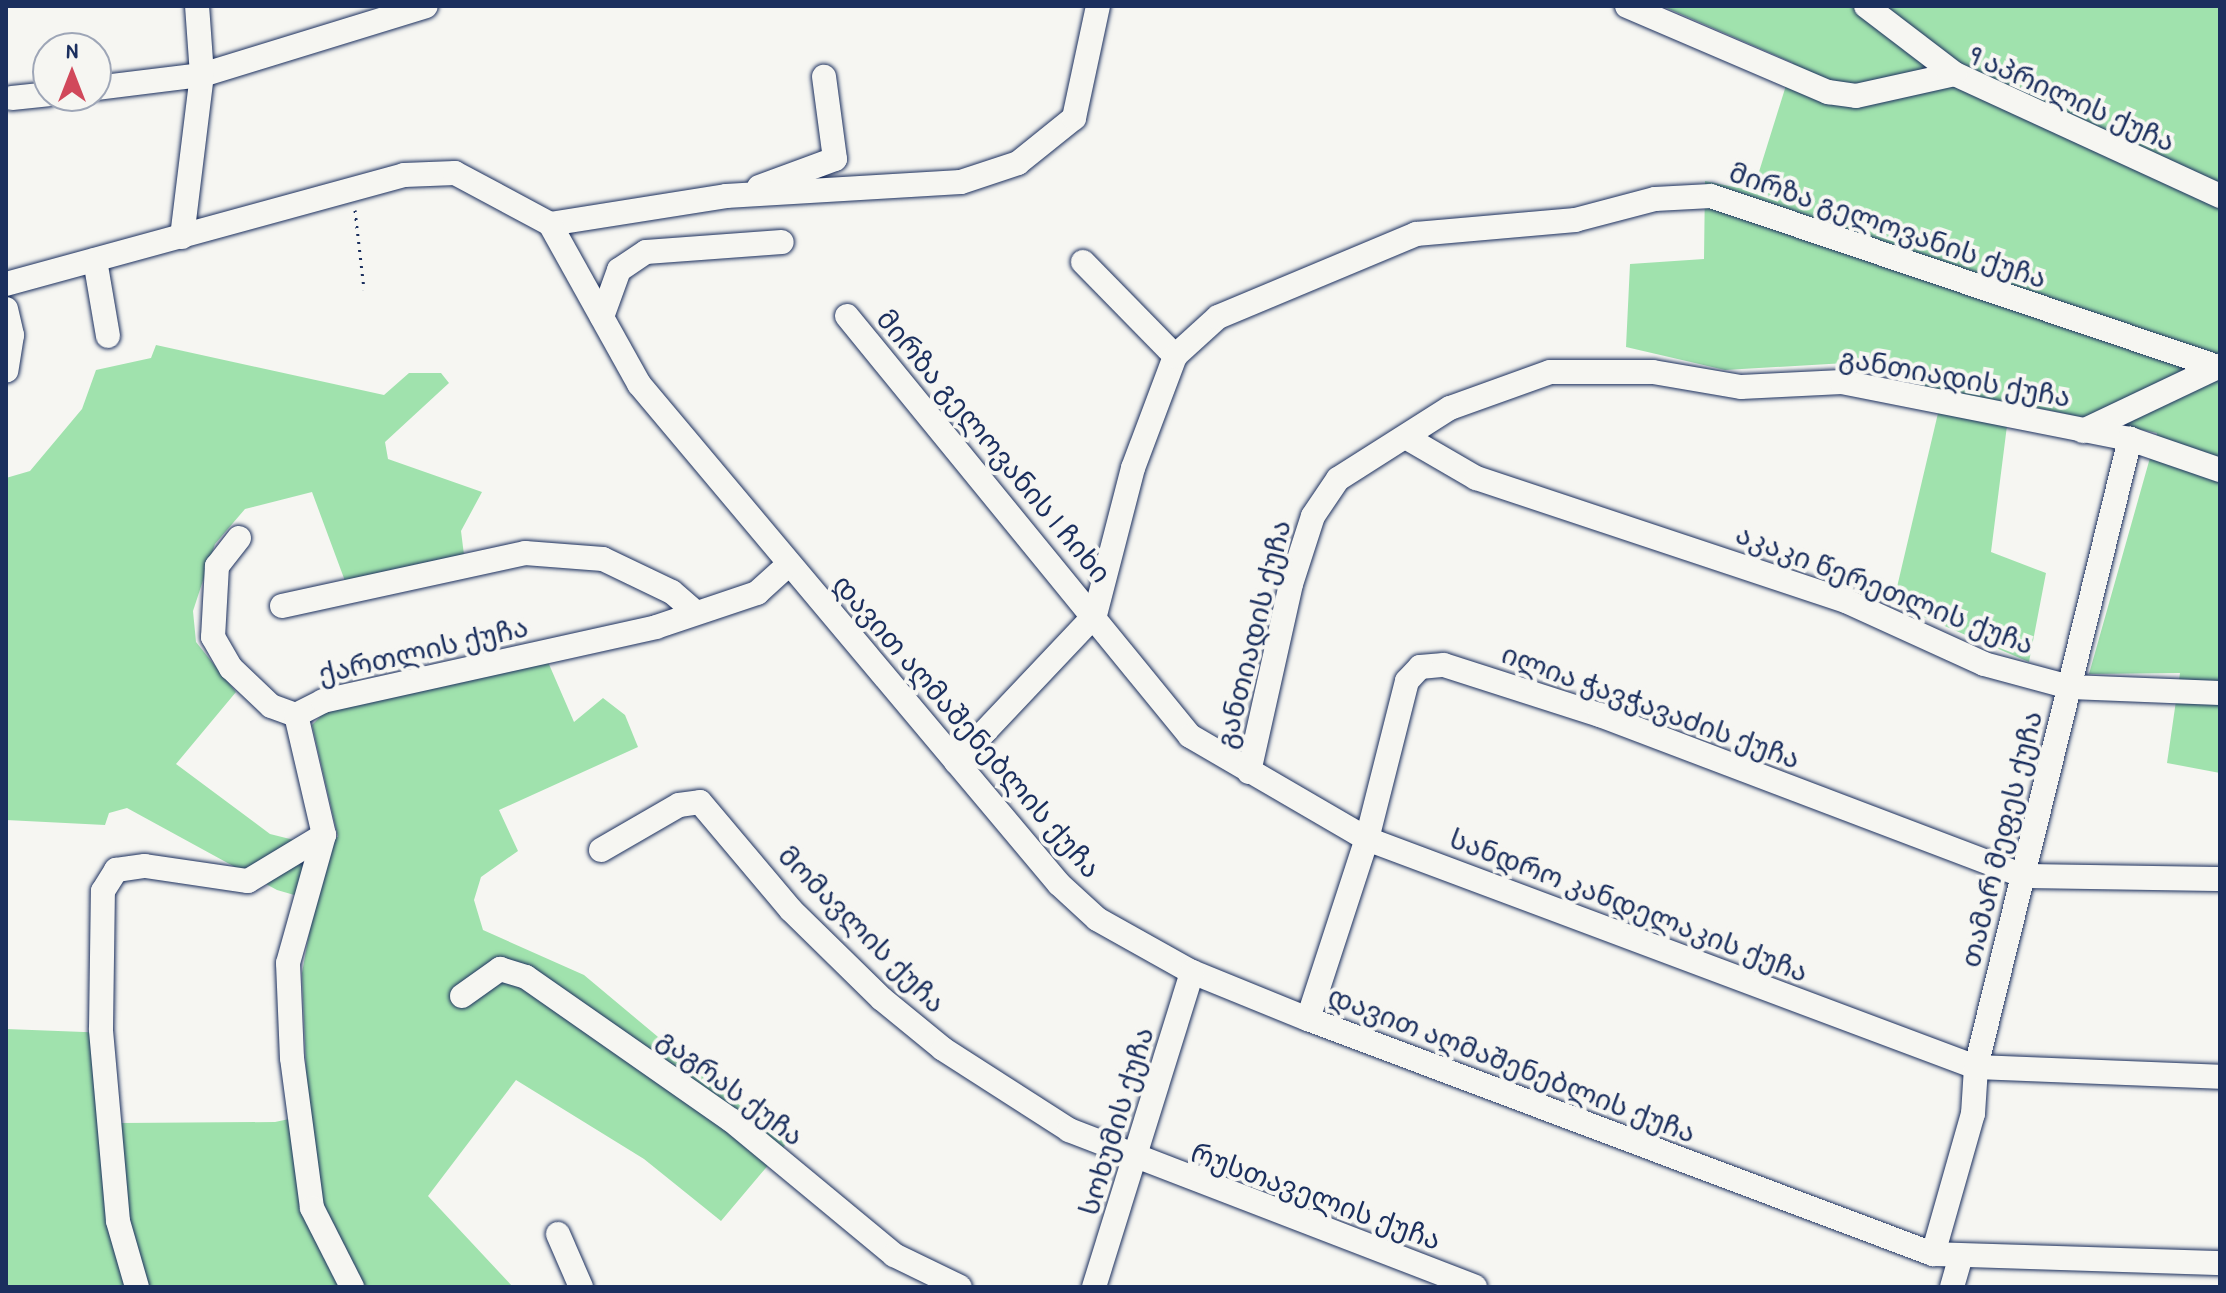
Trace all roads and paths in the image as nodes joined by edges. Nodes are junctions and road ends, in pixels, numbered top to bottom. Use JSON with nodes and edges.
{"nodes":[{"id":1,"x":197,"y":6,"type":"edge"},
{"id":2,"x":426,"y":6,"type":"edge"},
{"id":3,"x":1098,"y":6,"type":"edge"},
{"id":4,"x":1627,"y":6,"type":"edge"},
{"id":5,"x":1866,"y":6,"type":"edge"},
{"id":6,"x":1955,"y":74,"type":"junction"},
{"id":7,"x":202,"y":75,"type":"junction"},
{"id":8,"x":824,"y":77,"type":"dead end"},
{"id":9,"x":112,"y":86,"type":"edge"},
{"id":10,"x":32,"y":96,"type":"edge"},
{"id":11,"x":12,"y":98,"type":"dead end"},
{"id":12,"x":353,"y":191,"type":"junction"},
{"id":13,"x":726,"y":196,"type":"junction"},
{"id":14,"x":2220,"y":196,"type":"edge"},
{"id":15,"x":550,"y":224,"type":"junction"},
{"id":16,"x":182,"y":237,"type":"junction"},
{"id":17,"x":782,"y":242,"type":"dead end"},
{"id":18,"x":95,"y":260,"type":"junction"},
{"id":19,"x":1083,"y":262,"type":"dead end"},
{"id":20,"x":6,"y":284,"type":"edge"},
{"id":21,"x":364,"y":289,"type":"dead end"},
{"id":22,"x":6,"y":309,"type":"edge"},
{"id":23,"x":847,"y":316,"type":"dead end"},
{"id":24,"x":602,"y":317,"type":"junction"},
{"id":25,"x":108,"y":336,"type":"dead end"},
{"id":26,"x":1175,"y":356,"type":"junction"},
{"id":27,"x":2219,"y":367,"type":"edge"},
{"id":28,"x":6,"y":371,"type":"edge"},
{"id":29,"x":2083,"y":431,"type":"junction"},
{"id":30,"x":1407,"y":438,"type":"junction"},
{"id":31,"x":2130,"y":439,"type":"junction"},
{"id":32,"x":2220,"y":470,"type":"edge"},
{"id":33,"x":239,"y":538,"type":"dead end"},
{"id":34,"x":789,"y":564,"type":"junction"},
{"id":35,"x":282,"y":606,"type":"dead end"},
{"id":36,"x":694,"y":611,"type":"junction"},
{"id":37,"x":1095,"y":615,"type":"junction"},
{"id":38,"x":2070,"y":687,"type":"junction"},
{"id":39,"x":2220,"y":693,"type":"edge"},
{"id":40,"x":296,"y":715,"type":"junction"},
{"id":41,"x":956,"y":762,"type":"junction"},
{"id":42,"x":1249,"y":772,"type":"junction"},
{"id":43,"x":324,"y":835,"type":"junction"},
{"id":44,"x":1367,"y":839,"type":"junction"},
{"id":45,"x":601,"y":850,"type":"dead end"},
{"id":46,"x":2023,"y":876,"type":"junction"},
{"id":47,"x":2220,"y":879,"type":"edge"},
{"id":48,"x":1192,"y":972,"type":"junction"},
{"id":49,"x":462,"y":996,"type":"dead end"},
{"id":50,"x":1308,"y":1019,"type":"junction"},
{"id":51,"x":1976,"y":1067,"type":"junction"},
{"id":52,"x":2220,"y":1077,"type":"edge"},
{"id":53,"x":1136,"y":1161,"type":"junction"},
{"id":54,"x":558,"y":1234,"type":"dead end"},
{"id":55,"x":1933,"y":1254,"type":"junction"},
{"id":56,"x":1960,"y":1259,"type":"junction"},
{"id":57,"x":2220,"y":1263,"type":"edge"},
{"id":58,"x":137,"y":1287,"type":"edge"},
{"id":59,"x":352,"y":1287,"type":"edge"},
{"id":60,"x":581,"y":1287,"type":"edge"},
{"id":61,"x":960,"y":1287,"type":"edge"},
{"id":62,"x":1094,"y":1287,"type":"edge"},
{"id":63,"x":1475,"y":1287,"type":"edge"},
{"id":64,"x":1952,"y":1287,"type":"edge"}],
"edges":[{"from":1,"to":7,"type":"street"},
{"from":2,"to":7,"type":"street"},
{"from":3,"to":13,"type":"street"},
{"from":4,"to":6,"type":"street","name":"9 აპრილის ქუჩა"},
{"from":5,"to":6,"type":"street"},
{"from":6,"to":14,"type":"street","name":"9 აპრილის ქუჩა"},
{"from":7,"to":9,"type":"street"},
{"from":7,"to":16,"type":"street"},
{"from":8,"to":13,"type":"street"},
{"from":10,"to":11,"type":"street"},
{"from":12,"to":15,"type":"street"},
{"from":12,"to":16,"type":"street"},
{"from":12,"to":21,"type":"path"},
{"from":13,"to":15,"type":"street"},
{"from":15,"to":24,"type":"street","name":"დავით აღმაშენებლის ქუჩა"},
{"from":16,"to":18,"type":"street"},
{"from":17,"to":24,"type":"street"},
{"from":18,"to":20,"type":"street"},
{"from":18,"to":25,"type":"street"},
{"from":19,"to":26,"type":"street"},
{"from":22,"to":28,"type":"street"},
{"from":23,"to":37,"type":"street","name":"მირზა გელოვანის I ჩიხი"},
{"from":24,"to":34,"type":"street","name":"დავით აღმაშენებლის ქუჩა"},
{"from":26,"to":27,"type":"street","name":"მირზა გელოვანის ქუჩა"},
{"from":26,"to":37,"type":"street","name":"მირზა გელოვანის ქუჩა"},
{"from":27,"to":29,"type":"street"},
{"from":29,"to":30,"type":"street","name":"განთიადის ქუჩა"},
{"from":29,"to":31,"type":"street","name":"განთიადის ქუჩა"},
{"from":30,"to":38,"type":"street","name":"აკაკი წერეთლის ქუჩა"},
{"from":30,"to":42,"type":"street","name":"განთიადის ქუჩა"},
{"from":31,"to":32,"type":"street","name":"განთიადის ქუჩა"},
{"from":31,"to":38,"type":"street","name":"თამარ მეფეს ქუჩა"},
{"from":33,"to":40,"type":"street"},
{"from":34,"to":36,"type":"street","name":"ქართლის ქუჩა"},
{"from":34,"to":41,"type":"street","name":"დავით აღმაშენებლის ქუჩა"},
{"from":35,"to":36,"type":"street"},
{"from":36,"to":40,"type":"street","name":"ქართლის ქუჩა"},
{"from":37,"to":41,"type":"street","name":"მირზა გელოვანის ქუჩა"},
{"from":37,"to":42,"type":"street","name":"სანდრო კანდელაკის ქუჩა"},
{"from":38,"to":39,"type":"street","name":"აკაკი წერეთლის ქუჩა"},
{"from":38,"to":46,"type":"street","name":"თამარ მეფეს ქუჩა"},
{"from":40,"to":43,"type":"street","name":"ქართლის ქუჩა"},
{"from":41,"to":48,"type":"street","name":"დავით აღმაშენებლის ქუჩა"},
{"from":42,"to":44,"type":"street","name":"სანდრო კანდელაკის ქუჩა"},
{"from":43,"to":58,"type":"street"},
{"from":43,"to":59,"type":"street"},
{"from":44,"to":46,"type":"street","name":"ილია ჭავჭავაძის ქუჩა"},
{"from":44,"to":50,"type":"street","name":"ილია ჭავჭავაძის ქუჩა"},
{"from":44,"to":51,"type":"street","name":"სანდრო კანდელაკის ქუჩა"},
{"from":45,"to":53,"type":"street","name":"მომავლის ქუჩა"},
{"from":46,"to":47,"type":"street","name":"ილია ჭავჭავაძის ქუჩა"},
{"from":46,"to":51,"type":"street","name":"თამარ მეფეს ქუჩა"},
{"from":48,"to":50,"type":"street","name":"დავით აღმაშენებლის ქუჩა"},
{"from":48,"to":53,"type":"street","name":"სოხუმის ქუჩა"},
{"from":49,"to":61,"type":"street","name":"გაგრას ქუჩა"},
{"from":50,"to":55,"type":"street","name":"დავით აღმაშენებლის ქუჩა"},
{"from":51,"to":52,"type":"street","name":"სანდრო კანდელაკის ქუჩა"},
{"from":51,"to":55,"type":"street","name":"თამარ მეფეს ქუჩა"},
{"from":53,"to":62,"type":"street","name":"სოხუმის ქუჩა"},
{"from":53,"to":63,"type":"street","name":"რუსთაველის ქუჩა"},
{"from":54,"to":60,"type":"street"},
{"from":55,"to":56,"type":"street","name":"დავით აღმაშენებლის ქუჩა"},
{"from":56,"to":57,"type":"street","name":"დავით აღმაშენებლის ქუჩა"},
{"from":56,"to":64,"type":"street"}]}
